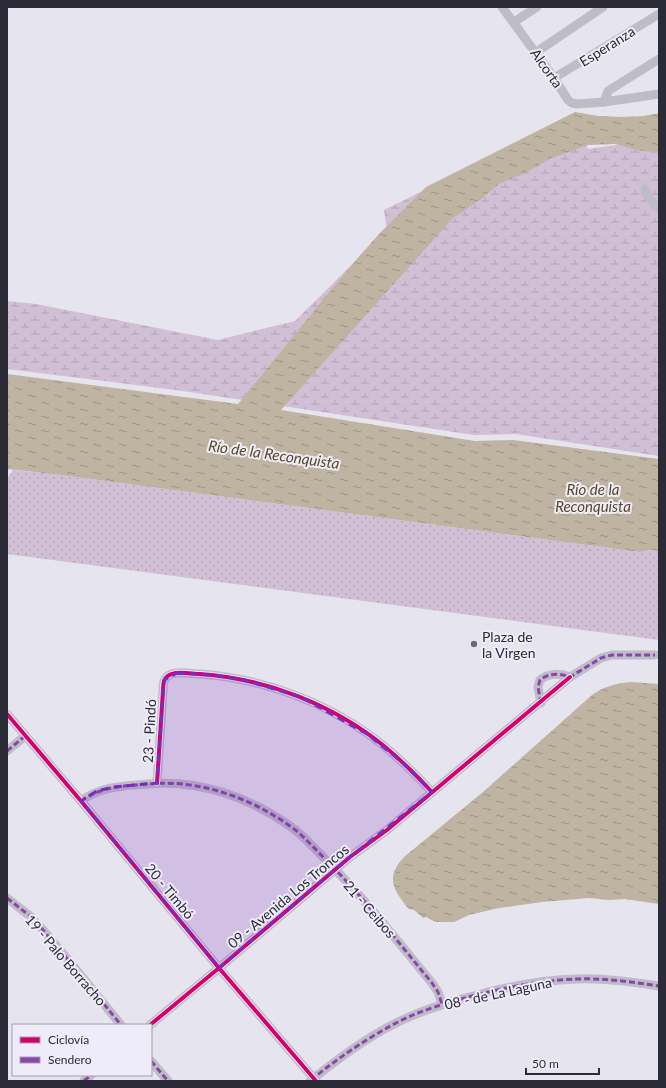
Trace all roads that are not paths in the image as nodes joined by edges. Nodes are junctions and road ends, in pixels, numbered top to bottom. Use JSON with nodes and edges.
{"nodes":[{"id":1,"x":502,"y":7,"type":"edge"},
{"id":2,"x":537,"y":7,"type":"edge"},
{"id":3,"x":603,"y":7,"type":"edge"},
{"id":4,"x":659,"y":14,"type":"edge"},
{"id":5,"x":514,"y":22,"type":"junction"},
{"id":6,"x":535,"y":53,"type":"junction"},
{"id":7,"x":659,"y":59,"type":"edge"},
{"id":8,"x":554,"y":78,"type":"junction"},
{"id":9,"x":659,"y":94,"type":"edge"},
{"id":10,"x":604,"y":102,"type":"junction"},
{"id":11,"x":645,"y":189,"type":"dead end"},
{"id":12,"x":659,"y":206,"type":"edge"},
{"id":13,"x":654,"y":655,"type":"dead end"},
{"id":14,"x":570,"y":677,"type":"junction"},
{"id":15,"x":541,"y":703,"type":"junction"},
{"id":16,"x":7,"y":714,"type":"edge"},
{"id":17,"x":25,"y":736,"type":"junction"},
{"id":18,"x":7,"y":751,"type":"edge"},
{"id":19,"x":157,"y":783,"type":"junction"},
{"id":20,"x":432,"y":792,"type":"junction"},
{"id":21,"x":81,"y":801,"type":"junction"},
{"id":22,"x":336,"y":869,"type":"junction"},
{"id":23,"x":7,"y":898,"type":"edge"},
{"id":24,"x":220,"y":968,"type":"junction"},
{"id":25,"x":659,"y":986,"type":"edge"},
{"id":26,"x":442,"y":1004,"type":"junction"},
{"id":27,"x":120,"y":1024,"type":"edge"},
{"id":28,"x":151,"y":1024,"type":"edge"},
{"id":29,"x":152,"y":1062,"type":"edge"},
{"id":30,"x":313,"y":1080,"type":"edge"},
{"id":31,"x":168,"y":1081,"type":"edge"}],
"edges":[{"from":1,"to":5,"type":"street","name":"Alcorta"},
{"from":2,"to":5,"type":"street"},
{"from":3,"to":6,"type":"street"},
{"from":4,"to":8,"type":"street","name":"Esperanza"},
{"from":5,"to":6,"type":"street","name":"Alcorta"},
{"from":6,"to":8,"type":"street","name":"Alcorta"},
{"from":7,"to":10,"type":"street"},
{"from":8,"to":10,"type":"street","name":"Alcorta"},
{"from":9,"to":10,"type":"street"},
{"from":11,"to":12,"type":"street"},
{"from":13,"to":14,"type":"street","name":"09 - Avenida Los Troncos"},
{"from":14,"to":15,"type":"street","name":"09 - Avenida Los Troncos"},
{"from":14,"to":15,"type":"street"},
{"from":15,"to":20,"type":"street","name":"09 - Avenida Los Troncos"},
{"from":16,"to":17,"type":"street","name":"20 - Timbó"},
{"from":17,"to":18,"type":"street"},
{"from":17,"to":21,"type":"street","name":"20 - Timbó"},
{"from":19,"to":20,"type":"street","name":"23 - Pindó"},
{"from":19,"to":21,"type":"street","name":"21 - Ceibos"},
{"from":19,"to":22,"type":"street","name":"21 - Ceibos"},
{"from":20,"to":22,"type":"street","name":"09 - Avenida Los Troncos"},
{"from":21,"to":24,"type":"street","name":"20 - Timbó"},
{"from":22,"to":24,"type":"street","name":"09 - Avenida Los Troncos"},
{"from":22,"to":26,"type":"street","name":"21 - Ceibos"},
{"from":23,"to":27,"type":"street","name":"19 - Palo Borracho"},
{"from":24,"to":28,"type":"street","name":"09 - Avenida Los Troncos"},
{"from":24,"to":30,"type":"street","name":"20 - Timbó"},
{"from":25,"to":26,"type":"street","name":"08 - de La Laguna"},
{"from":26,"to":30,"type":"street","name":"08 - de La Laguna"},
{"from":29,"to":31,"type":"street"}]}
